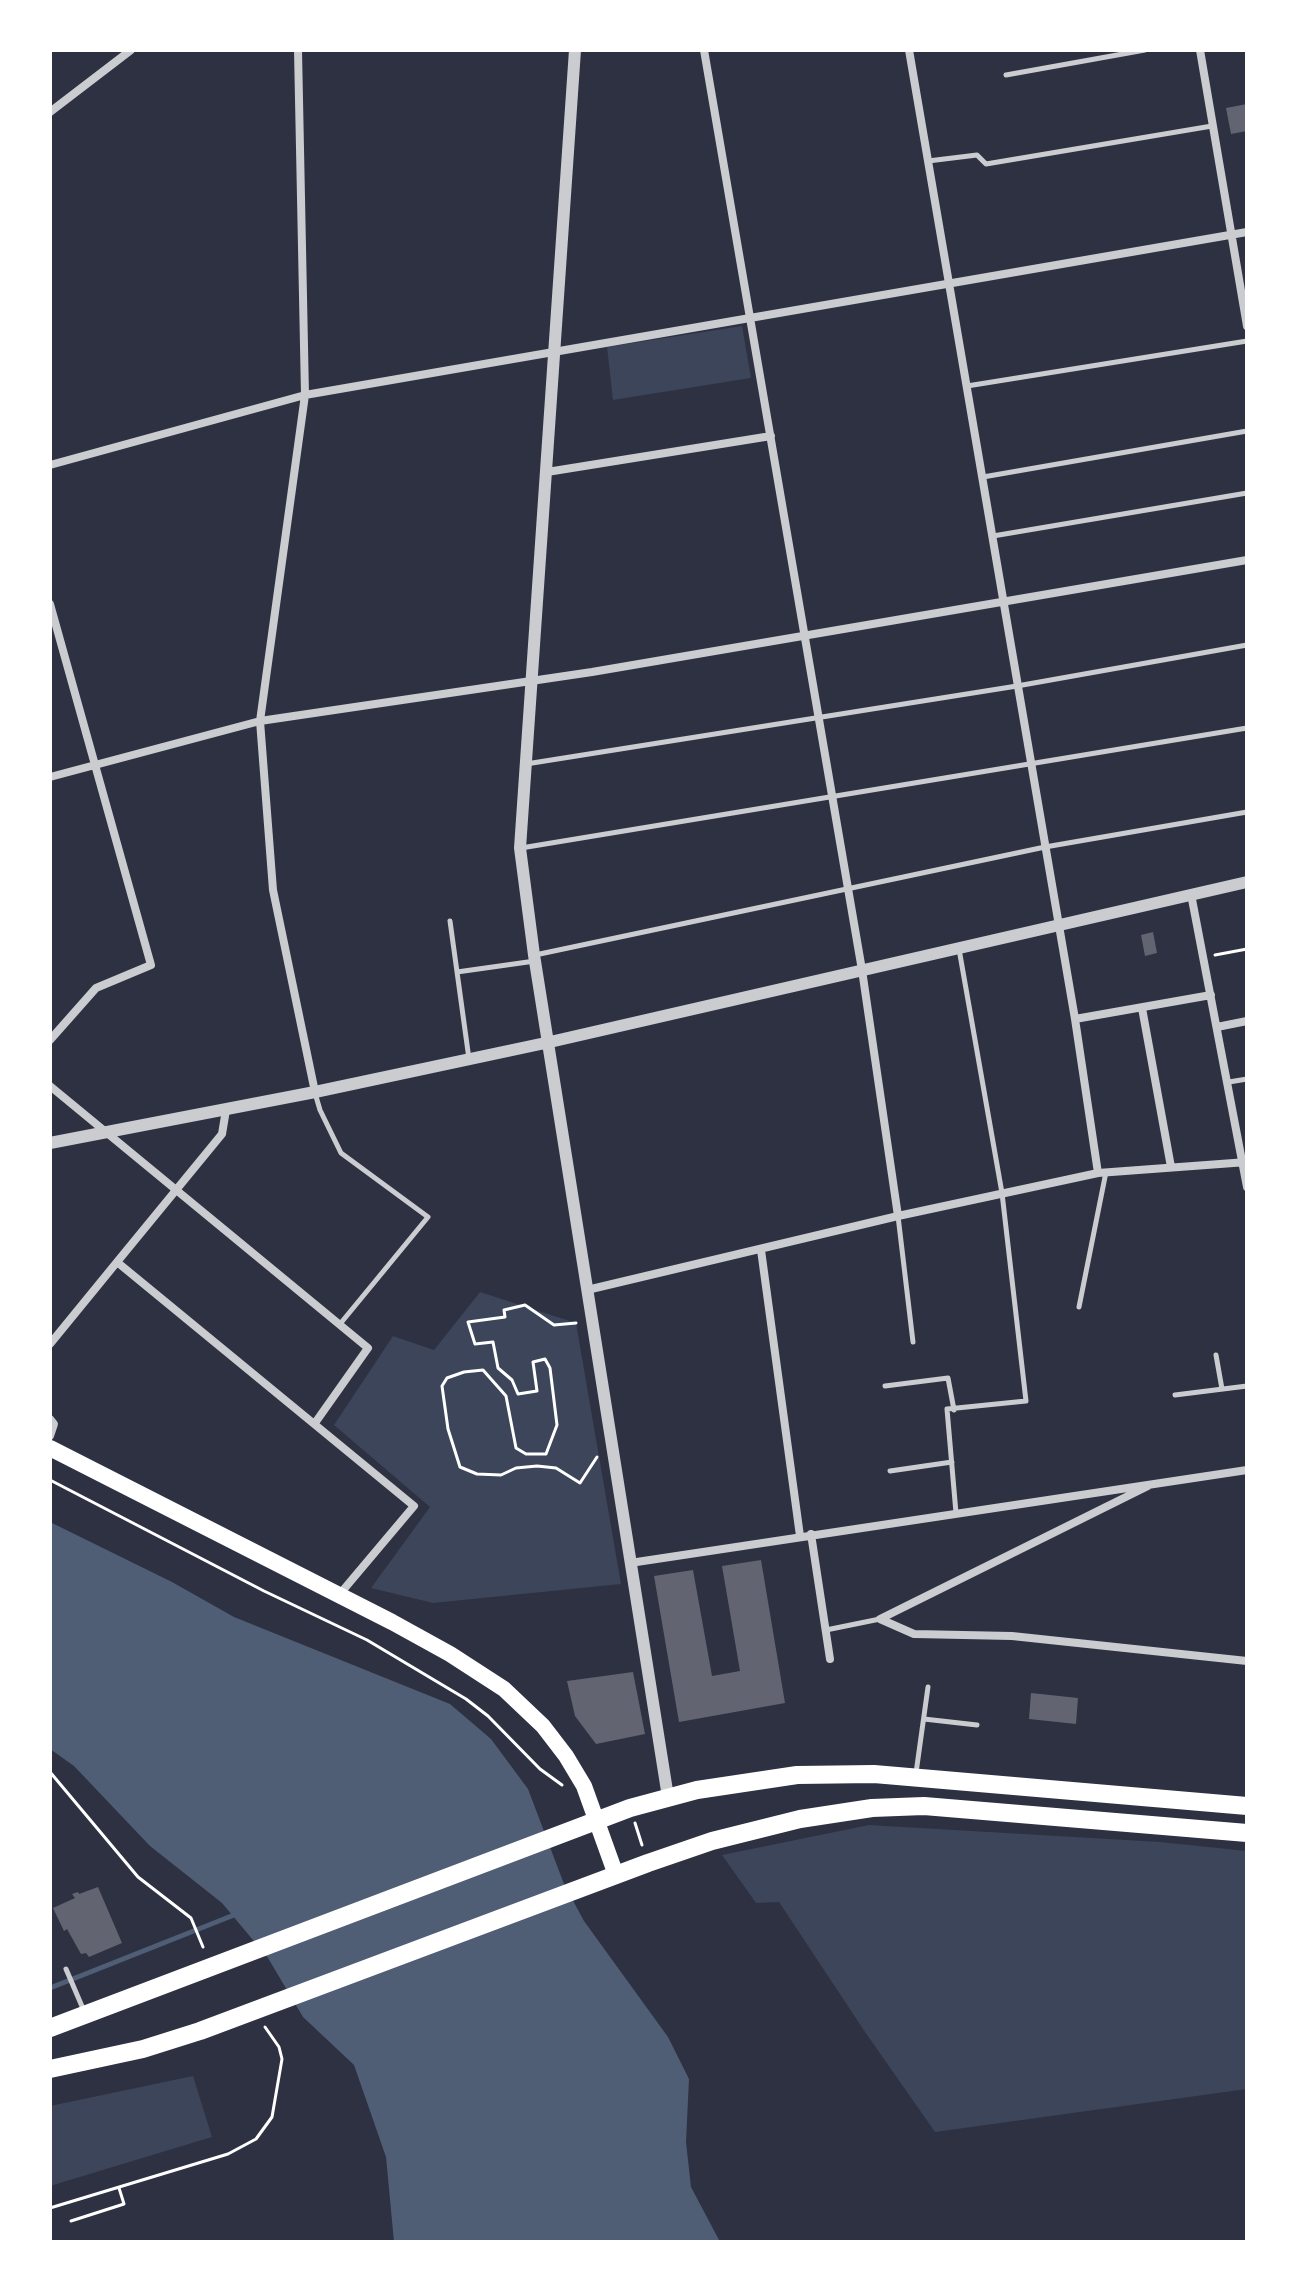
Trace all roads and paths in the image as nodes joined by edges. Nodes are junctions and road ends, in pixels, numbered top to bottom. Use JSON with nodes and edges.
{"nodes":[{"id":1,"x":131,"y":50,"type":"edge"},
{"id":2,"x":298,"y":50,"type":"edge"},
{"id":3,"x":575,"y":50,"type":"edge"},
{"id":4,"x":704,"y":50,"type":"edge"},
{"id":5,"x":909,"y":50,"type":"edge"},
{"id":6,"x":1145,"y":50,"type":"edge"},
{"id":7,"x":1200,"y":50,"type":"edge"},
{"id":8,"x":1006,"y":75,"type":"dead end"},
{"id":9,"x":50,"y":112,"type":"edge"},
{"id":10,"x":1213,"y":126,"type":"junction"},
{"id":11,"x":928,"y":161,"type":"junction"},
{"id":12,"x":1247,"y":232,"type":"edge"},
{"id":13,"x":1231,"y":234,"type":"junction"},
{"id":14,"x":949,"y":284,"type":"junction"},
{"id":15,"x":750,"y":319,"type":"junction"},
{"id":16,"x":1247,"y":326,"type":"edge"},
{"id":17,"x":1247,"y":341,"type":"edge"},
{"id":18,"x":556,"y":350,"type":"junction"},
{"id":19,"x":966,"y":386,"type":"junction"},
{"id":20,"x":305,"y":395,"type":"junction"},
{"id":21,"x":1247,"y":431,"type":"edge"},
{"id":22,"x":771,"y":436,"type":"junction"},
{"id":23,"x":50,"y":465,"type":"edge"},
{"id":24,"x":547,"y":472,"type":"junction"},
{"id":25,"x":982,"y":478,"type":"junction"},
{"id":26,"x":1247,"y":493,"type":"edge"},
{"id":27,"x":992,"y":537,"type":"junction"},
{"id":28,"x":1247,"y":560,"type":"edge"},
{"id":29,"x":1003,"y":600,"type":"junction"},
{"id":30,"x":50,"y":604,"type":"edge"},
{"id":31,"x":805,"y":635,"type":"junction"},
{"id":32,"x":1247,"y":645,"type":"edge"},
{"id":33,"x":63,"y":650,"type":"junction"},
{"id":34,"x":50,"y":653,"type":"edge"},
{"id":35,"x":532,"y":681,"type":"junction"},
{"id":36,"x":1017,"y":686,"type":"junction"},
{"id":37,"x":819,"y":718,"type":"junction"},
{"id":38,"x":260,"y":721,"type":"junction"},
{"id":39,"x":1247,"y":728,"type":"edge"},
{"id":40,"x":95,"y":764,"type":"junction"},
{"id":41,"x":525,"y":764,"type":"junction"},
{"id":42,"x":1031,"y":765,"type":"junction"},
{"id":43,"x":50,"y":777,"type":"edge"},
{"id":44,"x":833,"y":797,"type":"junction"},
{"id":45,"x":1247,"y":812,"type":"edge"},
{"id":46,"x":1045,"y":847,"type":"junction"},
{"id":47,"x":520,"y":848,"type":"junction"},
{"id":48,"x":1247,"y":882,"type":"edge"},
{"id":49,"x":848,"y":889,"type":"junction"},
{"id":50,"x":1191,"y":894,"type":"junction"},
{"id":51,"x":450,"y":921,"type":"dead end"},
{"id":52,"x":1058,"y":925,"type":"junction"},
{"id":53,"x":959,"y":948,"type":"junction"},
{"id":54,"x":1247,"y":949,"type":"edge"},
{"id":55,"x":1209,"y":956,"type":"dead end"},
{"id":56,"x":534,"y":958,"type":"junction"},
{"id":57,"x":862,"y":970,"type":"junction"},
{"id":58,"x":457,"y":972,"type":"junction"},
{"id":59,"x":1211,"y":995,"type":"junction"},
{"id":60,"x":1142,"y":1008,"type":"junction"},
{"id":61,"x":1075,"y":1019,"type":"junction"},
{"id":62,"x":1247,"y":1021,"type":"edge"},
{"id":63,"x":1217,"y":1027,"type":"junction"},
{"id":64,"x":50,"y":1040,"type":"edge"},
{"id":65,"x":550,"y":1042,"type":"junction"},
{"id":66,"x":469,"y":1059,"type":"junction"},
{"id":67,"x":1247,"y":1079,"type":"edge"},
{"id":68,"x":1229,"y":1082,"type":"junction"},
{"id":69,"x":50,"y":1086,"type":"edge"},
{"id":70,"x":315,"y":1092,"type":"junction"},
{"id":71,"x":226,"y":1110,"type":"junction"},
{"id":72,"x":107,"y":1133,"type":"junction"},
{"id":73,"x":50,"y":1143,"type":"edge"},
{"id":74,"x":1245,"y":1162,"type":"edge"},
{"id":75,"x":1171,"y":1167,"type":"junction"},
{"id":76,"x":1102,"y":1172,"type":"junction"},
{"id":77,"x":1247,"y":1187,"type":"edge"},
{"id":78,"x":178,"y":1190,"type":"junction"},
{"id":79,"x":1002,"y":1193,"type":"junction"},
{"id":80,"x":898,"y":1216,"type":"junction"},
{"id":81,"x":761,"y":1250,"type":"junction"},
{"id":82,"x":117,"y":1262,"type":"junction"},
{"id":83,"x":587,"y":1290,"type":"junction"},
{"id":84,"x":1079,"y":1307,"type":"dead end"},
{"id":85,"x":576,"y":1323,"type":"dead end"},
{"id":86,"x":340,"y":1324,"type":"junction"},
{"id":87,"x":913,"y":1342,"type":"dead end"},
{"id":88,"x":50,"y":1344,"type":"edge"},
{"id":89,"x":1216,"y":1355,"type":"dead end"},
{"id":90,"x":885,"y":1386,"type":"dead end"},
{"id":91,"x":1247,"y":1386,"type":"edge"},
{"id":92,"x":1222,"y":1390,"type":"junction"},
{"id":93,"x":1175,"y":1395,"type":"dead end"},
{"id":94,"x":954,"y":1410,"type":"junction"},
{"id":95,"x":50,"y":1419,"type":"edge"},
{"id":96,"x":315,"y":1423,"type":"junction"},
{"id":97,"x":50,"y":1436,"type":"edge"},
{"id":98,"x":50,"y":1448,"type":"edge"},
{"id":99,"x":603,"y":1454,"type":"dead end"},
{"id":100,"x":952,"y":1462,"type":"junction"},
{"id":101,"x":1247,"y":1470,"type":"edge"},
{"id":102,"x":890,"y":1471,"type":"dead end"},
{"id":103,"x":50,"y":1480,"type":"edge"},
{"id":104,"x":1148,"y":1486,"type":"junction"},
{"id":105,"x":956,"y":1513,"type":"junction"},
{"id":106,"x":811,"y":1534,"type":"junction"},
{"id":107,"x":800,"y":1536,"type":"junction"},
{"id":108,"x":630,"y":1563,"type":"junction"},
{"id":109,"x":338,"y":1595,"type":"junction"},
{"id":110,"x":880,"y":1619,"type":"junction"},
{"id":111,"x":826,"y":1630,"type":"junction"},
{"id":112,"x":830,"y":1659,"type":"dead end"},
{"id":113,"x":1247,"y":1661,"type":"edge"},
{"id":114,"x":928,"y":1687,"type":"dead end"},
{"id":115,"x":924,"y":1719,"type":"junction"},
{"id":116,"x":977,"y":1725,"type":"dead end"},
{"id":117,"x":50,"y":1772,"type":"edge"},
{"id":118,"x":916,"y":1777,"type":"junction"},
{"id":119,"x":563,"y":1786,"type":"dead end"},
{"id":120,"x":668,"y":1797,"type":"junction"},
{"id":121,"x":1247,"y":1806,"type":"edge"},
{"id":122,"x":634,"y":1820,"type":"dead end"},
{"id":123,"x":597,"y":1821,"type":"junction"},
{"id":124,"x":1247,"y":1833,"type":"edge"},
{"id":125,"x":642,"y":1845,"type":"dead end"},
{"id":126,"x":616,"y":1875,"type":"junction"},
{"id":127,"x":203,"y":1947,"type":"dead end"},
{"id":128,"x":66,"y":1969,"type":"dead end"},
{"id":129,"x":86,"y":2016,"type":"junction"},
{"id":130,"x":261,"y":2017,"type":"junction"},
{"id":131,"x":50,"y":2028,"type":"edge"},
{"id":132,"x":50,"y":2069,"type":"edge"},
{"id":133,"x":118,"y":2188,"type":"junction"},
{"id":134,"x":50,"y":2208,"type":"edge"},
{"id":135,"x":71,"y":2221,"type":"dead end"}],
"edges":[{"from":1,"to":9,"type":"street"},
{"from":2,"to":20,"type":"street"},
{"from":3,"to":18,"type":"street"},
{"from":4,"to":15,"type":"street"},
{"from":5,"to":11,"type":"street"},
{"from":6,"to":8,"type":"lane"},
{"from":7,"to":10,"type":"street"},
{"from":10,"to":11,"type":"lane"},
{"from":10,"to":13,"type":"street"},
{"from":11,"to":14,"type":"street"},
{"from":12,"to":13,"type":"street"},
{"from":13,"to":14,"type":"street"},
{"from":13,"to":16,"type":"street"},
{"from":14,"to":15,"type":"street"},
{"from":14,"to":19,"type":"street"},
{"from":15,"to":18,"type":"street"},
{"from":15,"to":22,"type":"street"},
{"from":17,"to":19,"type":"lane"},
{"from":18,"to":20,"type":"street"},
{"from":18,"to":24,"type":"street"},
{"from":19,"to":25,"type":"street"},
{"from":20,"to":23,"type":"street"},
{"from":20,"to":38,"type":"street"},
{"from":21,"to":25,"type":"lane"},
{"from":22,"to":24,"type":"street"},
{"from":22,"to":31,"type":"street"},
{"from":24,"to":35,"type":"street"},
{"from":25,"to":27,"type":"street"},
{"from":26,"to":27,"type":"lane"},
{"from":27,"to":29,"type":"street"},
{"from":28,"to":29,"type":"street"},
{"from":29,"to":31,"type":"street"},
{"from":29,"to":36,"type":"street"},
{"from":30,"to":33,"type":"street"},
{"from":31,"to":35,"type":"street"},
{"from":31,"to":37,"type":"street"},
{"from":32,"to":36,"type":"lane"},
{"from":33,"to":34,"type":"street"},
{"from":33,"to":40,"type":"street"},
{"from":35,"to":38,"type":"street"},
{"from":35,"to":41,"type":"street"},
{"from":36,"to":37,"type":"lane"},
{"from":36,"to":42,"type":"street"},
{"from":37,"to":41,"type":"lane"},
{"from":37,"to":44,"type":"street"},
{"from":38,"to":40,"type":"street"},
{"from":38,"to":70,"type":"street"},
{"from":39,"to":42,"type":"lane"},
{"from":40,"to":43,"type":"street"},
{"from":40,"to":64,"type":"street"},
{"from":41,"to":47,"type":"street"},
{"from":42,"to":44,"type":"lane"},
{"from":42,"to":46,"type":"street"},
{"from":44,"to":47,"type":"lane"},
{"from":44,"to":49,"type":"street"},
{"from":45,"to":46,"type":"lane"},
{"from":46,"to":49,"type":"lane"},
{"from":46,"to":52,"type":"street"},
{"from":47,"to":56,"type":"street"},
{"from":48,"to":50,"type":"street"},
{"from":49,"to":56,"type":"lane"},
{"from":49,"to":57,"type":"street"},
{"from":50,"to":52,"type":"street"},
{"from":50,"to":59,"type":"street"},
{"from":51,"to":58,"type":"lane"},
{"from":52,"to":53,"type":"street"},
{"from":52,"to":61,"type":"street"},
{"from":53,"to":57,"type":"street"},
{"from":53,"to":79,"type":"lane"},
{"from":54,"to":55,"type":"path"},
{"from":56,"to":58,"type":"lane"},
{"from":56,"to":65,"type":"street"},
{"from":57,"to":65,"type":"street"},
{"from":57,"to":80,"type":"street"},
{"from":58,"to":66,"type":"lane"},
{"from":59,"to":60,"type":"street"},
{"from":59,"to":63,"type":"street"},
{"from":60,"to":61,"type":"street"},
{"from":60,"to":75,"type":"street"},
{"from":61,"to":76,"type":"street"},
{"from":62,"to":63,"type":"street"},
{"from":63,"to":68,"type":"street"},
{"from":65,"to":66,"type":"street"},
{"from":65,"to":83,"type":"street"},
{"from":66,"to":70,"type":"street"},
{"from":67,"to":68,"type":"lane"},
{"from":68,"to":74,"type":"street"},
{"from":69,"to":72,"type":"street"},
{"from":70,"to":71,"type":"street"},
{"from":70,"to":86,"type":"lane"},
{"from":71,"to":72,"type":"street"},
{"from":71,"to":78,"type":"street"},
{"from":72,"to":73,"type":"street"},
{"from":72,"to":78,"type":"street"},
{"from":74,"to":75,"type":"street"},
{"from":74,"to":77,"type":"street"},
{"from":75,"to":76,"type":"street"},
{"from":76,"to":79,"type":"street"},
{"from":76,"to":84,"type":"lane"},
{"from":78,"to":82,"type":"street"},
{"from":78,"to":86,"type":"street"},
{"from":79,"to":80,"type":"street"},
{"from":79,"to":94,"type":"lane"},
{"from":80,"to":81,"type":"street"},
{"from":80,"to":87,"type":"lane"},
{"from":81,"to":83,"type":"street"},
{"from":81,"to":107,"type":"street"},
{"from":82,"to":88,"type":"street"},
{"from":82,"to":96,"type":"street"},
{"from":83,"to":108,"type":"street"},
{"from":85,"to":99,"type":"path"},
{"from":86,"to":96,"type":"street"},
{"from":89,"to":92,"type":"lane"},
{"from":90,"to":94,"type":"lane"},
{"from":91,"to":92,"type":"lane"},
{"from":92,"to":93,"type":"lane"},
{"from":94,"to":100,"type":"lane"},
{"from":95,"to":97,"type":"street"},
{"from":96,"to":109,"type":"street"},
{"from":98,"to":109,"type":"main road"},
{"from":100,"to":102,"type":"lane"},
{"from":100,"to":105,"type":"lane"},
{"from":101,"to":104,"type":"street"},
{"from":103,"to":119,"type":"path"},
{"from":104,"to":105,"type":"street"},
{"from":104,"to":110,"type":"street"},
{"from":105,"to":106,"type":"street"},
{"from":106,"to":107,"type":"street"},
{"from":106,"to":111,"type":"street"},
{"from":107,"to":108,"type":"street"},
{"from":108,"to":120,"type":"street"},
{"from":109,"to":123,"type":"main road"},
{"from":110,"to":111,"type":"lane"},
{"from":110,"to":113,"type":"street"},
{"from":111,"to":112,"type":"street"},
{"from":114,"to":115,"type":"lane"},
{"from":115,"to":116,"type":"lane"},
{"from":115,"to":118,"type":"lane"},
{"from":117,"to":127,"type":"path"},
{"from":118,"to":120,"type":"highway"},
{"from":118,"to":121,"type":"highway"},
{"from":120,"to":123,"type":"highway"},
{"from":122,"to":125,"type":"path"},
{"from":123,"to":126,"type":"main road"},
{"from":123,"to":129,"type":"highway"},
{"from":124,"to":126,"type":"highway"},
{"from":126,"to":130,"type":"highway"},
{"from":128,"to":129,"type":"lane"},
{"from":129,"to":131,"type":"highway"},
{"from":130,"to":132,"type":"highway"},
{"from":130,"to":133,"type":"path"},
{"from":133,"to":134,"type":"path"},
{"from":133,"to":135,"type":"path"}]}
